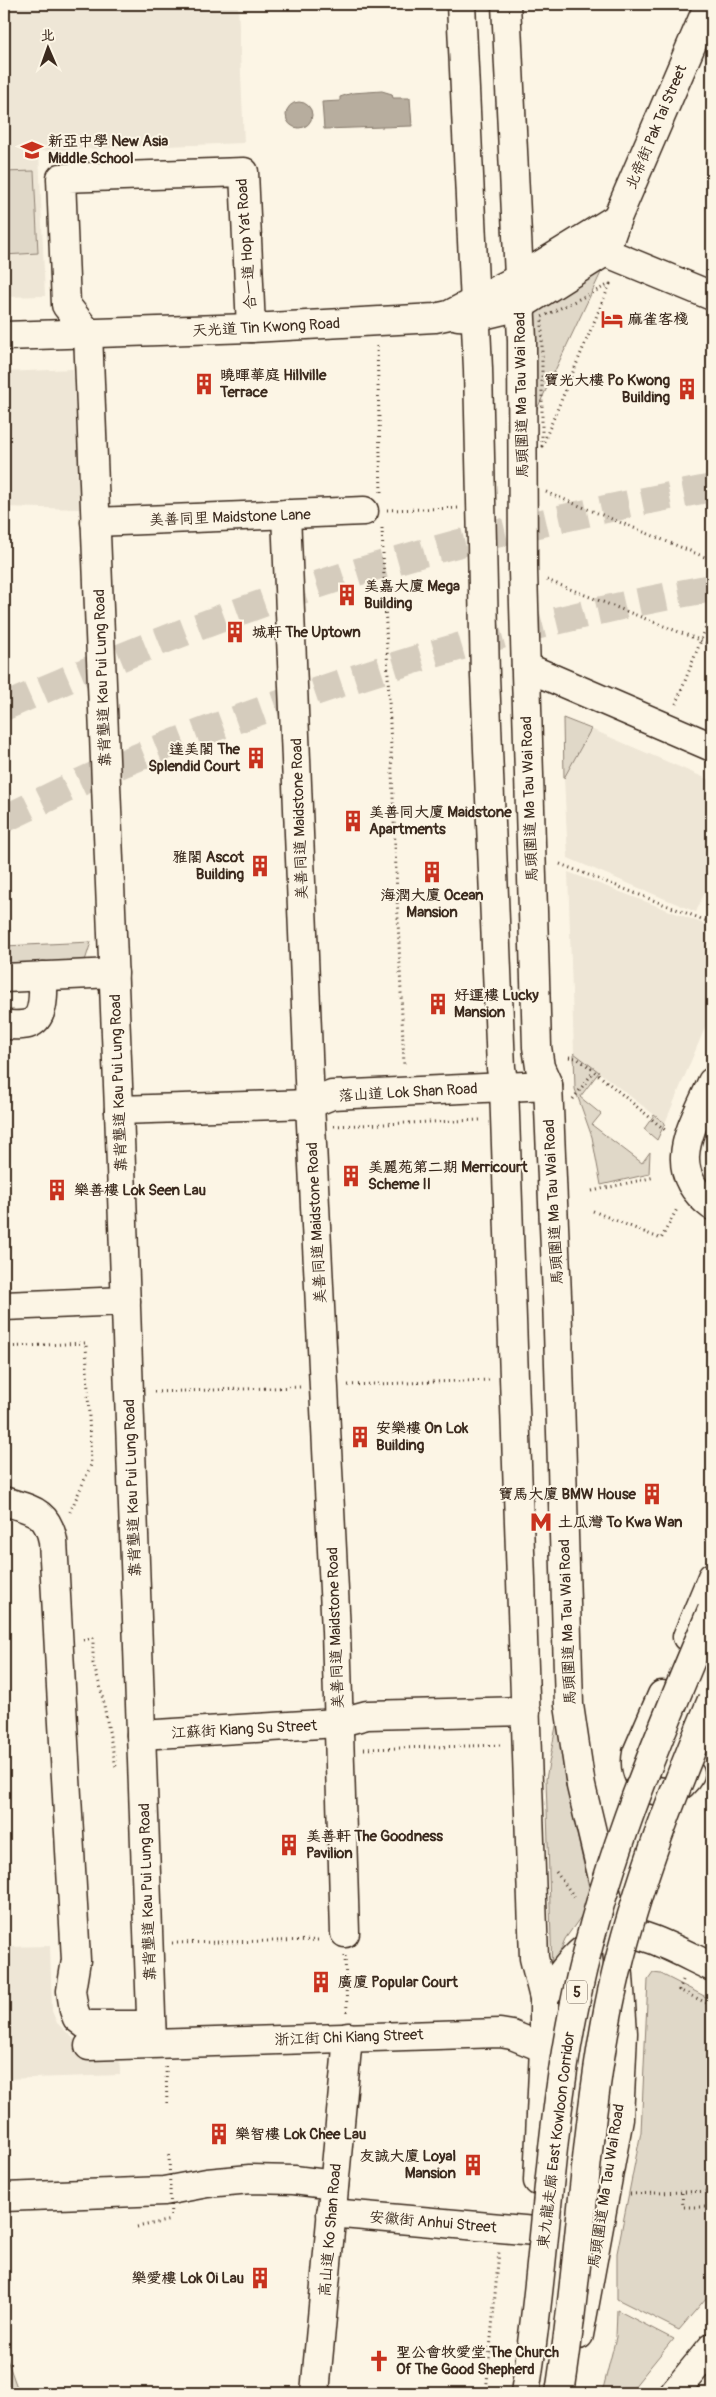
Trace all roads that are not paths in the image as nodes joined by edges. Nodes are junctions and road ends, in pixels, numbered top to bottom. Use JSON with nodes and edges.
{"nodes":[{"id":1,"x":461,"y":4,"type":"edge"},
{"id":2,"x":506,"y":4,"type":"edge"},
{"id":3,"x":709,"y":4,"type":"edge"},
{"id":4,"x":617,"y":218,"type":"junction"},
{"id":5,"x":605,"y":252,"type":"junction"},
{"id":6,"x":518,"y":279,"type":"junction"},
{"id":7,"x":712,"y":296,"type":"edge"},
{"id":8,"x":466,"y":311,"type":"junction"},
{"id":9,"x":531,"y":312,"type":"junction"},
{"id":10,"x":251,"y":328,"type":"junction"},
{"id":11,"x":88,"y":333,"type":"junction"},
{"id":12,"x":4,"y":336,"type":"edge"},
{"id":13,"x":378,"y":510,"type":"road end"},
{"id":14,"x":286,"y":514,"type":"junction"},
{"id":15,"x":95,"y":522,"type":"junction"},
{"id":16,"x":526,"y":667,"type":"junction"},
{"id":17,"x":712,"y":747,"type":"edge"},
{"id":18,"x":114,"y":973,"type":"junction"},
{"id":19,"x":43,"y":976,"type":"junction"},
{"id":20,"x":4,"y":978,"type":"edge"},
{"id":21,"x":4,"y":1025,"type":"edge"},
{"id":22,"x":712,"y":1082,"type":"edge"},
{"id":23,"x":548,"y":1085,"type":"junction"},
{"id":24,"x":504,"y":1088,"type":"junction"},
{"id":25,"x":310,"y":1104,"type":"junction"},
{"id":26,"x":120,"y":1110,"type":"junction"},
{"id":27,"x":712,"y":1206,"type":"edge"},
{"id":28,"x":126,"y":1301,"type":"junction"},
{"id":29,"x":4,"y":1306,"type":"edge"},
{"id":30,"x":4,"y":1501,"type":"edge"},
{"id":31,"x":712,"y":1577,"type":"edge"},
{"id":32,"x":712,"y":1610,"type":"edge"},
{"id":33,"x":712,"y":1700,"type":"edge"},
{"id":34,"x":526,"y":1711,"type":"junction"},
{"id":35,"x":712,"y":1722,"type":"edge"},
{"id":36,"x":338,"y":1723,"type":"junction"},
{"id":37,"x":141,"y":1735,"type":"junction"},
{"id":38,"x":616,"y":1933,"type":"junction"},
{"id":39,"x":345,"y":1936,"type":"road end"},
{"id":40,"x":712,"y":1967,"type":"edge"},
{"id":41,"x":544,"y":1998,"type":"junction"},
{"id":42,"x":347,"y":2027,"type":"junction"},
{"id":43,"x":156,"y":2043,"type":"junction"},
{"id":44,"x":88,"y":2046,"type":"dead end"},
{"id":45,"x":544,"y":2048,"type":"junction"},
{"id":46,"x":334,"y":2185,"type":"junction"},
{"id":47,"x":4,"y":2197,"type":"edge"},
{"id":48,"x":331,"y":2213,"type":"junction"},
{"id":49,"x":535,"y":2231,"type":"junction"},
{"id":50,"x":712,"y":2347,"type":"edge"},
{"id":51,"x":315,"y":2393,"type":"edge"},
{"id":52,"x":513,"y":2393,"type":"edge"},
{"id":53,"x":525,"y":2393,"type":"edge"},
{"id":54,"x":560,"y":2393,"type":"edge"},
{"id":55,"x":568,"y":2393,"type":"edge"},
{"id":56,"x":674,"y":2393,"type":"edge"}],
"edges":[{"from":1,"to":8,"type":"main road"},
{"from":2,"to":6,"type":"main road","name":"馬頭圍道 Ma Tau Wai Road"},
{"from":3,"to":4,"type":"main road","name":"北帝街 Pak Tai Street"},
{"from":4,"to":5,"type":"main road","name":"北帝街 Pak Tai Street"},
{"from":4,"to":6,"type":"main road","name":"天光道 Tin Kwong Road"},
{"from":5,"to":7,"type":"main road"},
{"from":5,"to":9,"type":"main road"},
{"from":6,"to":8,"type":"main road","name":"天光道 Tin Kwong Road"},
{"from":6,"to":9,"type":"main road","name":"馬頭圍道 Ma Tau Wai Road"},
{"from":8,"to":9,"type":"main road"},
{"from":8,"to":10,"type":"main road","name":"天光道 Tin Kwong Road"},
{"from":8,"to":24,"type":"main road"},
{"from":9,"to":16,"type":"main road","name":"馬頭圍道 Ma Tau Wai Road"},
{"from":10,"to":11,"type":"main road","name":"天光道 Tin Kwong Road"},
{"from":10,"to":11,"type":"main road","name":"合一道 Hop Yat Road"},
{"from":11,"to":12,"type":"main road","name":"天光道 Tin Kwong Road"},
{"from":11,"to":15,"type":"main road","name":"靠背壟道 Kau Pui Lung Road"},
{"from":13,"to":14,"type":"main road","name":"美善同里 Maidstone Lane"},
{"from":14,"to":15,"type":"main road","name":"美善同里 Maidstone Lane"},
{"from":14,"to":25,"type":"main road","name":"美善同道 Maidstone Road"},
{"from":15,"to":18,"type":"main road","name":"靠背壟道 Kau Pui Lung Road"},
{"from":16,"to":17,"type":"main road"},
{"from":16,"to":23,"type":"main road","name":"馬頭圍道 Ma Tau Wai Road"},
{"from":18,"to":19,"type":"main road"},
{"from":18,"to":26,"type":"main road","name":"靠背壟道 Kau Pui Lung Road"},
{"from":19,"to":20,"type":"main road"},
{"from":19,"to":21,"type":"main road"},
{"from":22,"to":27,"type":"main road"},
{"from":23,"to":24,"type":"main road","name":"落山道 Lok Shan Road"},
{"from":23,"to":38,"type":"main road","name":"馬頭圍道 Ma Tau Wai Road"},
{"from":24,"to":25,"type":"main road","name":"落山道 Lok Shan Road"},
{"from":24,"to":34,"type":"main road"},
{"from":25,"to":26,"type":"main road","name":"落山道 Lok Shan Road"},
{"from":25,"to":36,"type":"main road","name":"美善同道 Maidstone Road"},
{"from":26,"to":28,"type":"main road","name":"靠背壟道 Kau Pui Lung Road"},
{"from":28,"to":29,"type":"main road"},
{"from":28,"to":37,"type":"main road","name":"靠背壟道 Kau Pui Lung Road"},
{"from":30,"to":43,"type":"main road"},
{"from":31,"to":35,"type":"main road"},
{"from":32,"to":53,"type":"main road","name":"東九龍走廊 East Kowloon Corridor","number":"5","bridge":true},
{"from":33,"to":54,"type":"main road","number":"5","bridge":true},
{"from":34,"to":36,"type":"main road","name":"江蘇街 Kiang Su Street"},
{"from":34,"to":41,"type":"main road"},
{"from":36,"to":37,"type":"main road","name":"江蘇街 Kiang Su Street"},
{"from":36,"to":39,"type":"main road","name":"美善同道 Maidstone Road"},
{"from":37,"to":43,"type":"main road","name":"靠背壟道 Kau Pui Lung Road"},
{"from":38,"to":40,"type":"main road"},
{"from":38,"to":41,"type":"main road"},
{"from":38,"to":55,"type":"main road","name":"馬頭圍道 Ma Tau Wai Road"},
{"from":41,"to":45,"type":"main road"},
{"from":42,"to":43,"type":"main road","name":"浙江街 Chi Kiang Street"},
{"from":42,"to":45,"type":"main road","name":"浙江街 Chi Kiang Street"},
{"from":42,"to":46,"type":"main road","name":"高山道 Ko Shan Road"},
{"from":43,"to":44,"type":"main road"},
{"from":45,"to":49,"type":"main road"},
{"from":46,"to":47,"type":"main road"},
{"from":46,"to":48,"type":"main road","name":"高山道 Ko Shan Road"},
{"from":48,"to":49,"type":"main road","name":"安徽街 Anhui Street"},
{"from":48,"to":51,"type":"main road","name":"高山道 Ko Shan Road"},
{"from":49,"to":52,"type":"main road"},
{"from":50,"to":56,"type":"main road"}]}
